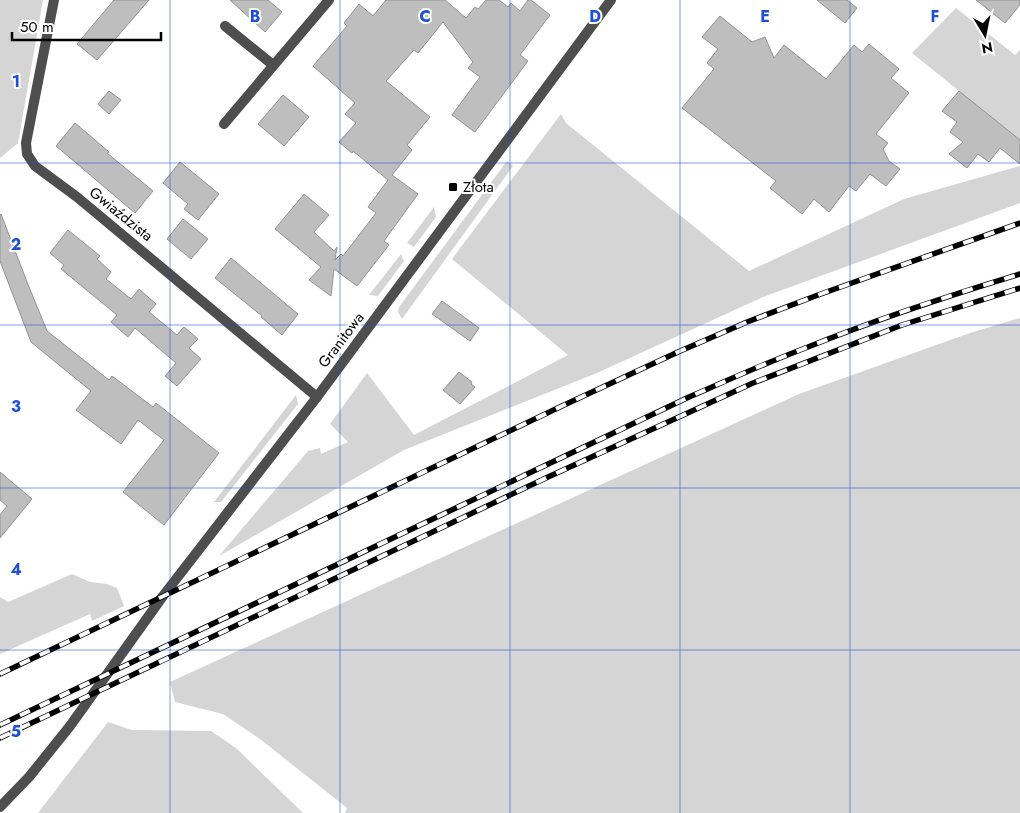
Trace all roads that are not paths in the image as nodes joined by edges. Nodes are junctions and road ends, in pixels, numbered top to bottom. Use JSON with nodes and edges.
{"nodes":[{"id":1,"x":54,"y":0,"type":"edge"},
{"id":2,"x":329,"y":0,"type":"edge"},
{"id":3,"x":611,"y":0,"type":"edge"},
{"id":4,"x":225,"y":26,"type":"dead end"},
{"id":5,"x":273,"y":65,"type":"junction"},
{"id":6,"x":224,"y":124,"type":"dead end"},
{"id":7,"x":317,"y":397,"type":"junction"},
{"id":8,"x":0,"y":807,"type":"edge"}],
"edges":[{"from":1,"to":7,"type":"street","name":"Gwiaździsta"},
{"from":2,"to":5,"type":"street"},
{"from":3,"to":7,"type":"street","name":"Granitowa"},
{"from":4,"to":5,"type":"street"},
{"from":5,"to":6,"type":"street"},
{"from":7,"to":8,"type":"street","name":"Granitowa"}]}
